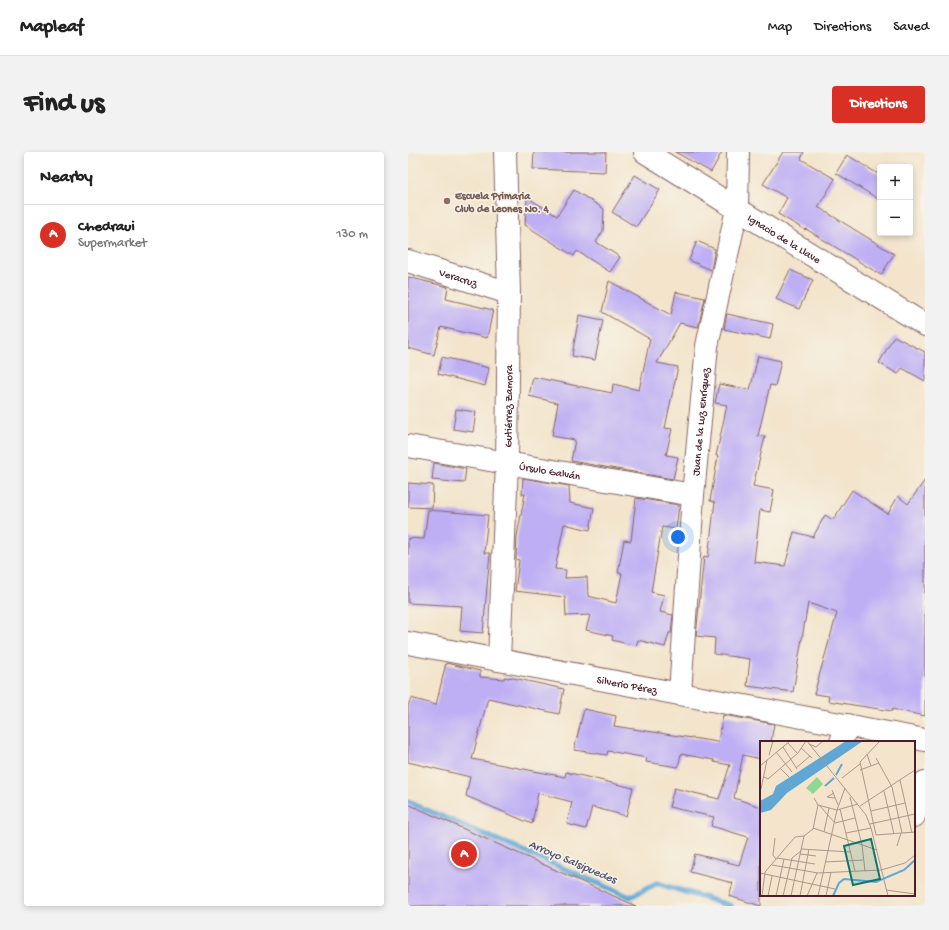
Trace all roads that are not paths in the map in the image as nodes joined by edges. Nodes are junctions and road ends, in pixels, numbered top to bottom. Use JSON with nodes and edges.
{"nodes":[{"id":1,"x":504,"y":152,"type":"edge"},
{"id":2,"x":645,"y":152,"type":"edge"},
{"id":3,"x":738,"y":152,"type":"edge"},
{"id":4,"x":737,"y":209,"type":"junction"},
{"id":5,"x":408,"y":261,"type":"edge"},
{"id":6,"x":510,"y":293,"type":"junction"},
{"id":7,"x":925,"y":325,"type":"edge"},
{"id":8,"x":408,"y":446,"type":"edge"},
{"id":9,"x":507,"y":463,"type":"junction"},
{"id":10,"x":693,"y":495,"type":"junction"},
{"id":11,"x":408,"y":643,"type":"edge"},
{"id":12,"x":499,"y":660,"type":"junction"},
{"id":13,"x":680,"y":694,"type":"junction"},
{"id":14,"x":844,"y":733,"type":"edge"},
{"id":15,"x":925,"y":740,"type":"edge"},
{"id":16,"x":925,"y":782,"type":"edge"},
{"id":17,"x":915,"y":813,"type":"edge"}],
"edges":[{"from":1,"to":6,"type":"street","name":"Gutiérrez Zamora"},
{"from":2,"to":4,"type":"street","name":"Ignacio de la Llave"},
{"from":3,"to":4,"type":"street","name":"Juan de la Luz Enríquez"},
{"from":4,"to":7,"type":"street","name":"Ignacio de la Llave"},
{"from":4,"to":10,"type":"street","name":"Juan de la Luz Enríquez"},
{"from":5,"to":6,"type":"street","name":"Veracruz"},
{"from":6,"to":9,"type":"street","name":"Gutiérrez Zamora"},
{"from":8,"to":9,"type":"street","name":"Úrsulo Galván"},
{"from":9,"to":10,"type":"street","name":"Úrsulo Galván"},
{"from":9,"to":12,"type":"street","name":"Gutiérrez Zamora"},
{"from":10,"to":13,"type":"street","name":"Juan de la Luz Enríquez"},
{"from":11,"to":12,"type":"street","name":"Silverio Pérez"},
{"from":12,"to":13,"type":"street","name":"Silverio Pérez"},
{"from":13,"to":14,"type":"street","name":"Silverio Pérez"},
{"from":14,"to":15,"type":"street","name":"Silverio Pérez"},
{"from":16,"to":17,"type":"street"}]}
